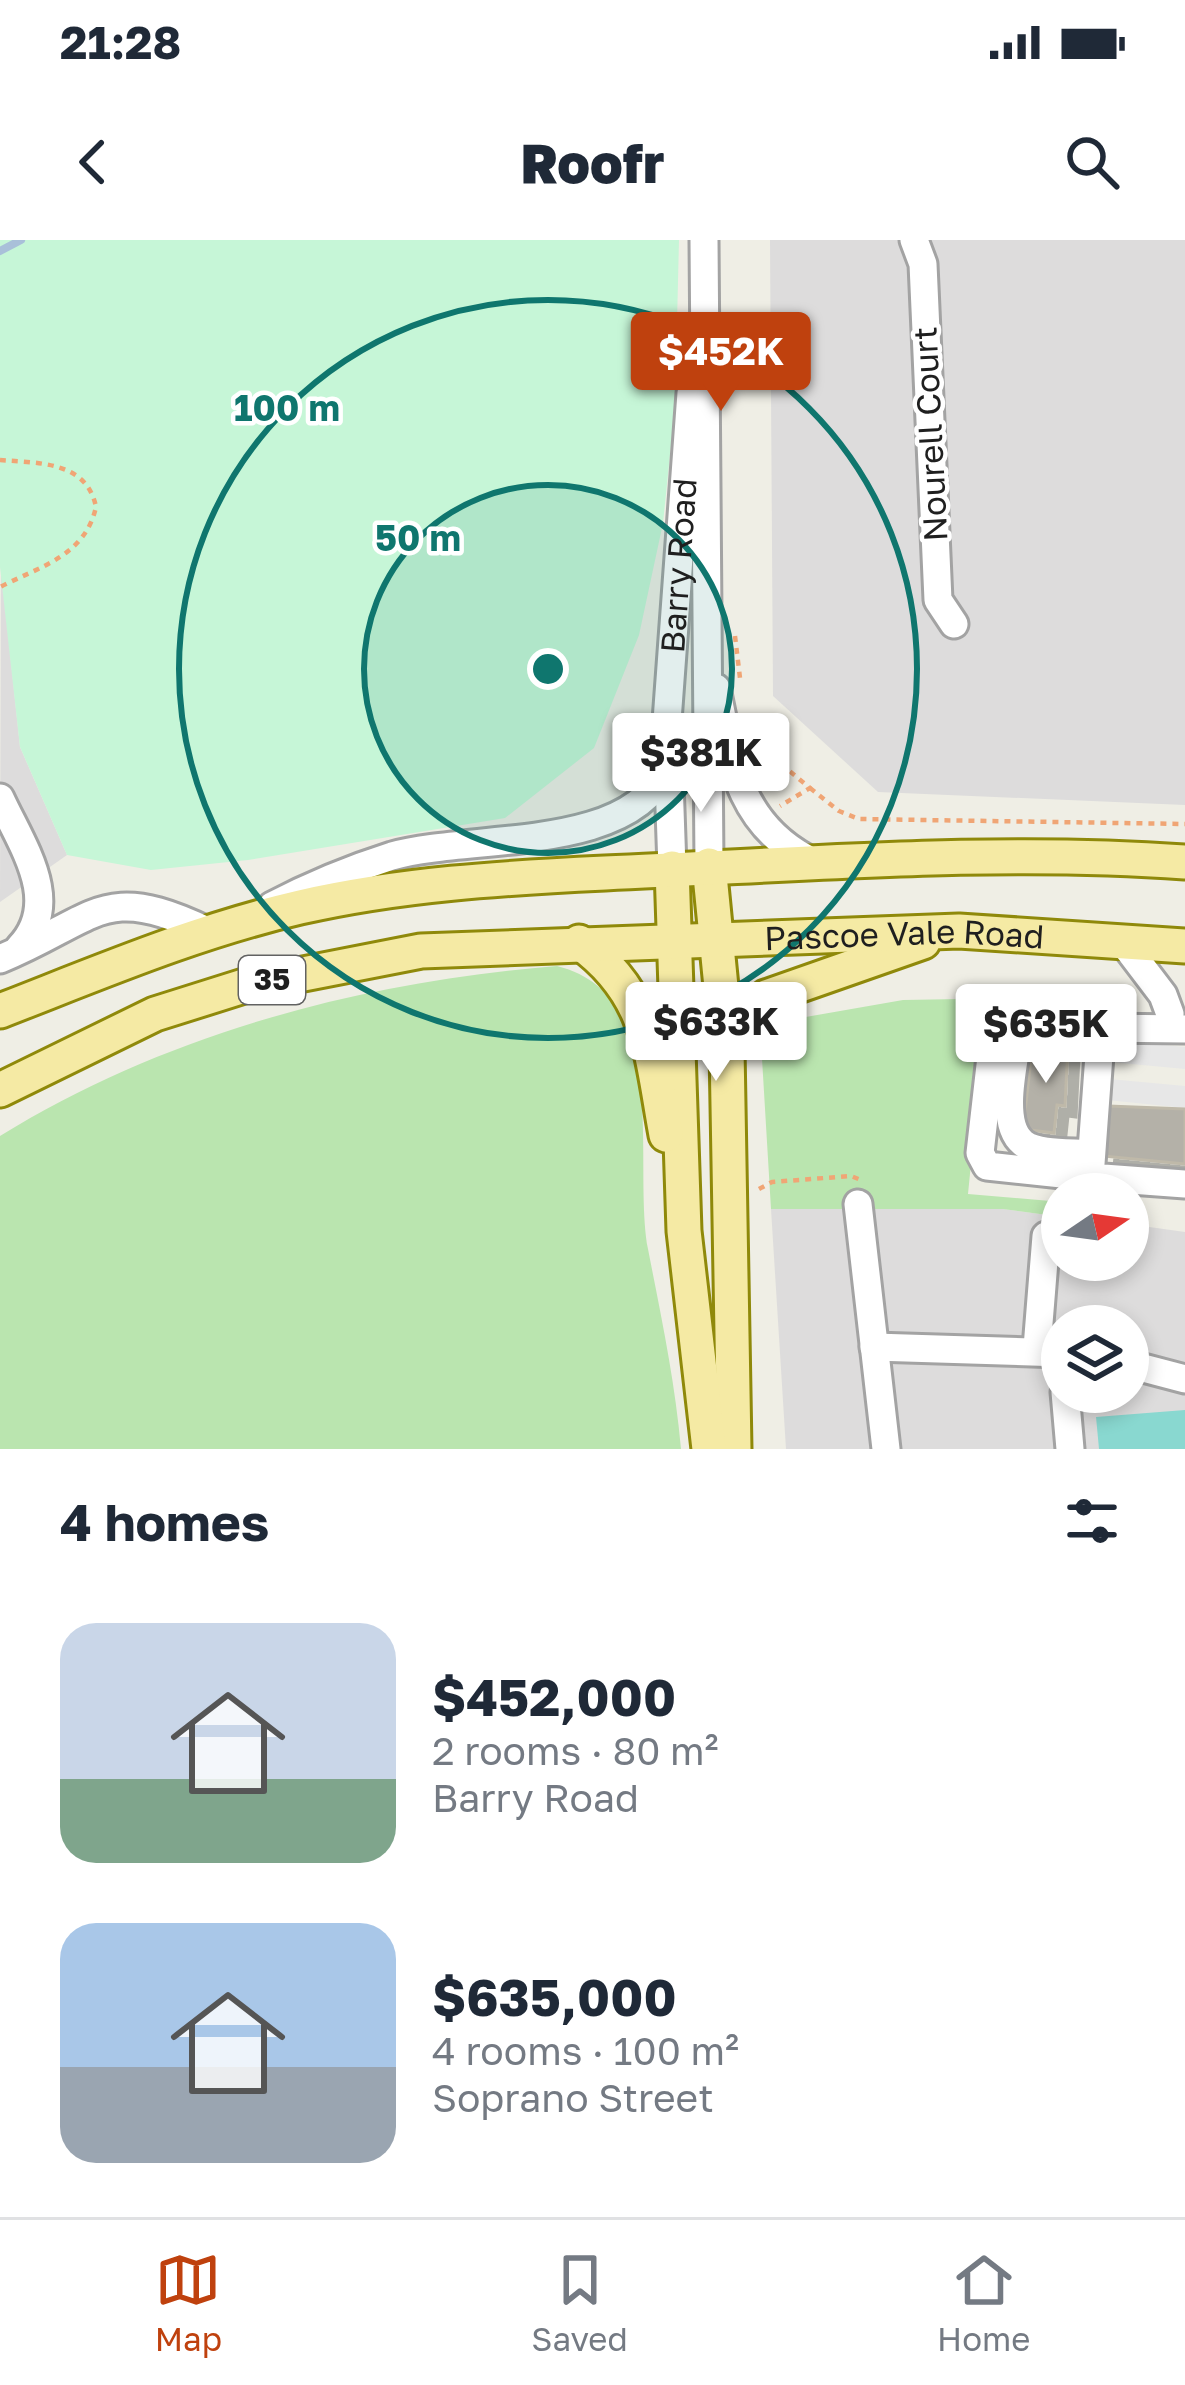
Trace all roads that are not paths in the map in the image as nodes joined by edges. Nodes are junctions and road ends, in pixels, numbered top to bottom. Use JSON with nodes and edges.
{"nodes":[{"id":1,"x":914,"y":240,"type":"edge"},
{"id":2,"x":704,"y":247,"type":"edge"},
{"id":3,"x":954,"y":624,"type":"dead end"},
{"id":4,"x":704,"y":632,"type":"junction"},
{"id":5,"x":667,"y":766,"type":"junction"},
{"id":6,"x":0,"y":798,"type":"edge"},
{"id":7,"x":1185,"y":841,"type":"edge"},
{"id":8,"x":28,"y":858,"type":"junction"},
{"id":9,"x":807,"y":859,"type":"junction"},
{"id":10,"x":1138,"y":859,"type":"junction"},
{"id":11,"x":1185,"y":862,"type":"edge"},
{"id":12,"x":709,"y":866,"type":"junction"},
{"id":13,"x":672,"y":868,"type":"junction"},
{"id":14,"x":97,"y":912,"type":"junction"},
{"id":15,"x":222,"y":928,"type":"junction"},
{"id":16,"x":959,"y":931,"type":"junction"},
{"id":17,"x":716,"y":939,"type":"junction"},
{"id":18,"x":678,"y":940,"type":"junction"},
{"id":19,"x":1177,"y":940,"type":"edge"},
{"id":20,"x":1122,"y":941,"type":"junction"},
{"id":21,"x":579,"y":943,"type":"junction"},
{"id":22,"x":7,"y":956,"type":"edge"},
{"id":23,"x":1185,"y":988,"type":"edge"},
{"id":24,"x":0,"y":1011,"type":"edge"},
{"id":25,"x":1174,"y":1024,"type":"edge"},
{"id":26,"x":1018,"y":1028,"type":"junction"},
{"id":27,"x":1101,"y":1028,"type":"junction"},
{"id":28,"x":728,"y":1048,"type":"junction"},
{"id":29,"x":0,"y":1090,"type":"edge"},
{"id":30,"x":1090,"y":1165,"type":"junction"},
{"id":31,"x":1185,"y":1184,"type":"edge"},
{"id":32,"x":860,"y":1190,"type":"road end"},
{"id":33,"x":685,"y":1231,"type":"junction"},
{"id":34,"x":874,"y":1347,"type":"junction"},
{"id":35,"x":1041,"y":1350,"type":"edge"},
{"id":36,"x":1149,"y":1369,"type":"edge"},
{"id":37,"x":1185,"y":1378,"type":"edge"},
{"id":38,"x":1067,"y":1413,"type":"edge"},
{"id":39,"x":709,"y":1449,"type":"edge"},
{"id":40,"x":734,"y":1449,"type":"edge"},
{"id":41,"x":886,"y":1449,"type":"edge"},
{"id":42,"x":1070,"y":1449,"type":"edge"}],
"edges":[{"from":1,"to":3,"type":"street","name":"Nourell Court"},
{"from":2,"to":4,"type":"street","name":"Barry Road"},
{"from":2,"to":5,"type":"street","name":"Barry Road"},
{"from":4,"to":9,"type":"street"},
{"from":4,"to":12,"type":"street","name":"Barry Road"},
{"from":5,"to":13,"type":"street","name":"Barry Road"},
{"from":5,"to":15,"type":"street"},
{"from":6,"to":8,"type":"street"},
{"from":7,"to":10,"type":"main road"},
{"from":8,"to":14,"type":"street"},
{"from":8,"to":22,"type":"street"},
{"from":9,"to":10,"type":"main road","number":"35"},
{"from":9,"to":12,"type":"main road","number":"35"},
{"from":10,"to":11,"type":"main road","number":"35"},
{"from":12,"to":13,"type":"main road","number":"35"},
{"from":12,"to":17,"type":"main road","name":"Barry Road"},
{"from":13,"to":15,"type":"main road","number":"35"},
{"from":13,"to":18,"type":"main road","name":"Barry Road"},
{"from":14,"to":15,"type":"street"},
{"from":14,"to":22,"type":"street"},
{"from":15,"to":24,"type":"main road","number":"35"},
{"from":16,"to":17,"type":"main road","name":"Pascoe Vale Road","number":"35"},
{"from":16,"to":20,"type":"main road","name":"Pascoe Vale Road","number":"35"},
{"from":16,"to":28,"type":"main road"},
{"from":17,"to":18,"type":"main road","name":"Pascoe Vale Road","number":"35"},
{"from":17,"to":28,"type":"main road","name":"Barry Road"},
{"from":18,"to":21,"type":"main road","name":"Pascoe Vale Road","number":"35"},
{"from":18,"to":33,"type":"main road","name":"Barry Road"},
{"from":19,"to":20,"type":"main road","name":"Pascoe Vale Road","number":"35"},
{"from":20,"to":25,"type":"street"},
{"from":21,"to":29,"type":"main road","name":"Pascoe Vale Road","number":"35"},
{"from":21,"to":33,"type":"main road"},
{"from":23,"to":25,"type":"street"},
{"from":25,"to":27,"type":"street"},
{"from":26,"to":27,"type":"street"},
{"from":26,"to":30,"type":"street"},
{"from":26,"to":30,"type":"street"},
{"from":27,"to":30,"type":"street"},
{"from":28,"to":40,"type":"main road","name":"Barry Road"},
{"from":30,"to":31,"type":"street"},
{"from":32,"to":34,"type":"street"},
{"from":33,"to":39,"type":"main road","name":"Barry Road"},
{"from":34,"to":35,"type":"street"},
{"from":34,"to":41,"type":"street"},
{"from":36,"to":37,"type":"street"},
{"from":38,"to":42,"type":"street"}]}
